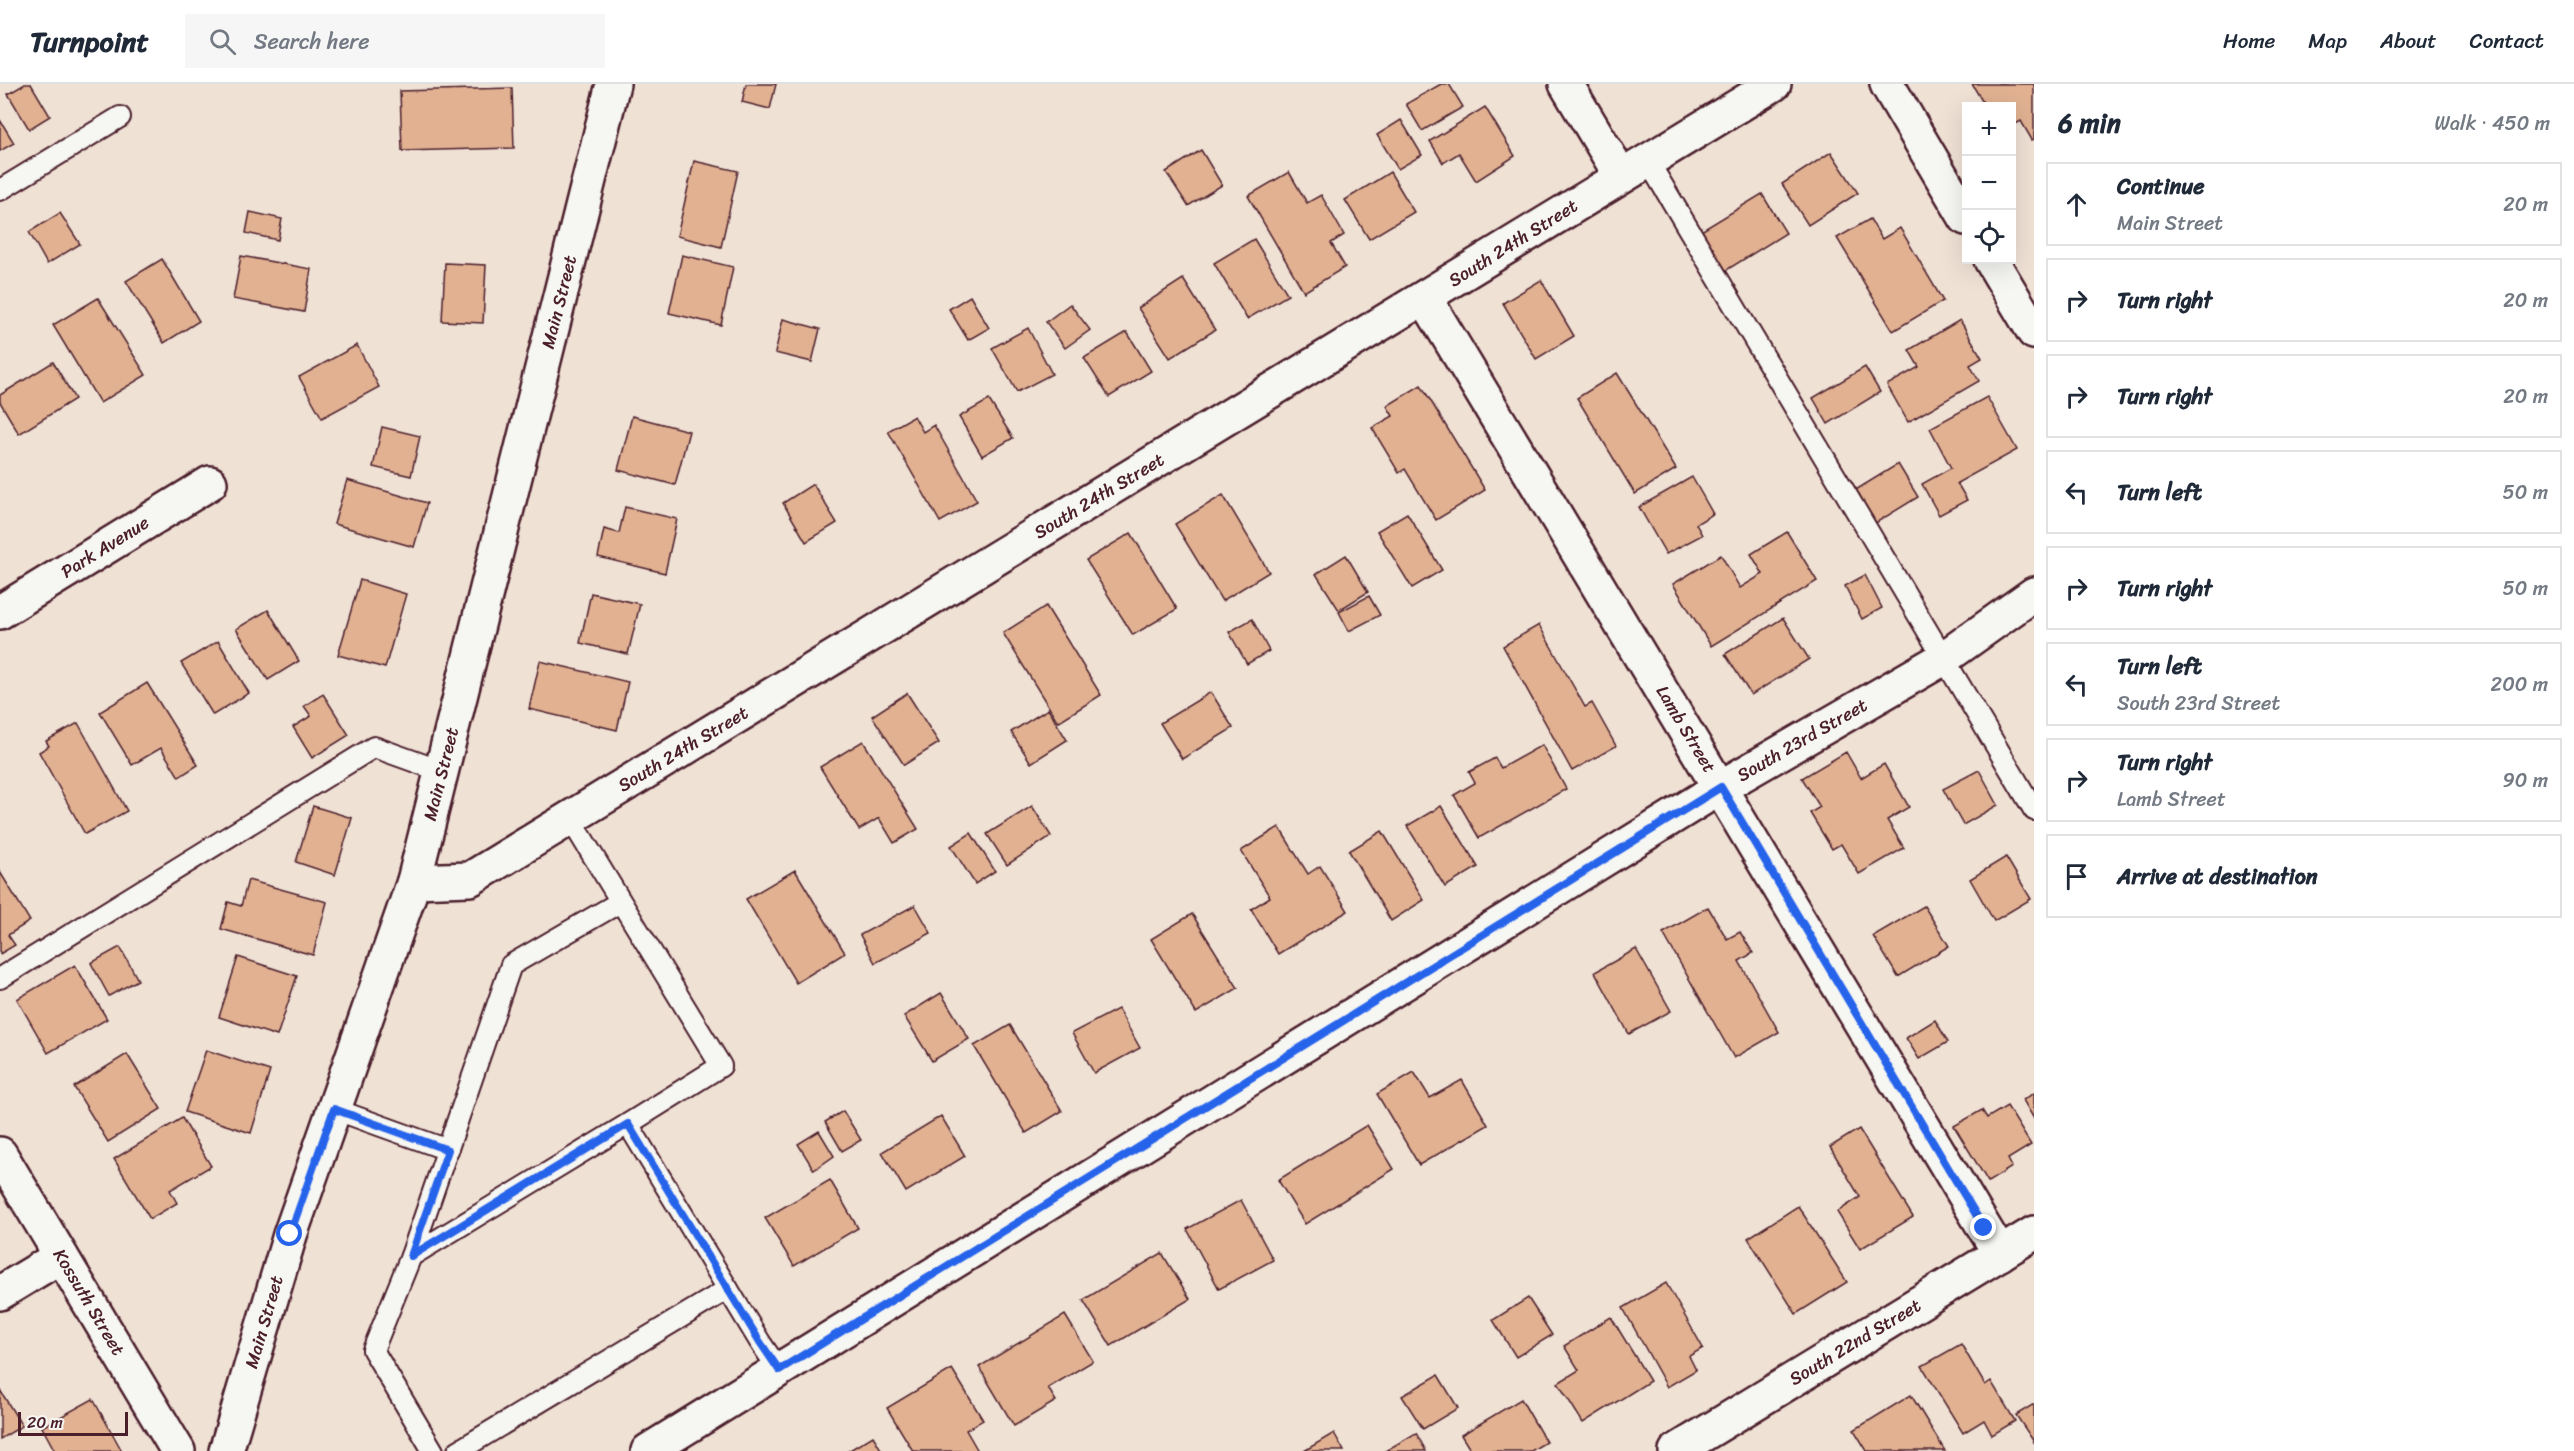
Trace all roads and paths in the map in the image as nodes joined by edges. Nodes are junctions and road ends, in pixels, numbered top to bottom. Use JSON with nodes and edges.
{"nodes":[{"id":1,"x":613,"y":84,"type":"edge"},
{"id":2,"x":1566,"y":84,"type":"edge"},
{"id":3,"x":1774,"y":84,"type":"edge"},
{"id":4,"x":1887,"y":84,"type":"edge"},
{"id":5,"x":120,"y":117,"type":"dead end"},
{"id":6,"x":1634,"y":169,"type":"junction"},
{"id":7,"x":0,"y":190,"type":"edge"},
{"id":8,"x":1962,"y":211,"type":"edge"},
{"id":9,"x":1993,"y":264,"type":"edge"},
{"id":10,"x":1425,"y":298,"type":"junction"},
{"id":11,"x":2034,"y":332,"type":"edge"},
{"id":12,"x":210,"y":483,"type":"dead end"},
{"id":13,"x":2034,"y":594,"type":"edge"},
{"id":14,"x":0,"y":612,"type":"edge"},
{"id":15,"x":1944,"y":658,"type":"junction"},
{"id":16,"x":441,"y":771,"type":"junction"},
{"id":17,"x":1721,"y":787,"type":"junction"},
{"id":18,"x":2034,"y":810,"type":"edge"},
{"id":19,"x":570,"y":818,"type":"junction"},
{"id":20,"x":414,"y":881,"type":"junction"},
{"id":21,"x":620,"y":902,"type":"junction"},
{"id":22,"x":0,"y":978,"type":"edge"},
{"id":23,"x":334,"y":1109,"type":"junction"},
{"id":24,"x":628,"y":1124,"type":"junction"},
{"id":25,"x":448,"y":1150,"type":"junction"},
{"id":26,"x":0,"y":1154,"type":"edge"},
{"id":27,"x":2034,"y":1233,"type":"edge"},
{"id":28,"x":2000,"y":1254,"type":"junction"},
{"id":29,"x":61,"y":1256,"type":"junction"},
{"id":30,"x":411,"y":1256,"type":"junction"},
{"id":31,"x":728,"y":1289,"type":"junction"},
{"id":32,"x":0,"y":1293,"type":"edge"},
{"id":33,"x":779,"y":1370,"type":"junction"},
{"id":34,"x":178,"y":1451,"type":"edge"},
{"id":35,"x":226,"y":1451,"type":"edge"},
{"id":36,"x":433,"y":1451,"type":"edge"},
{"id":37,"x":458,"y":1451,"type":"edge"},
{"id":38,"x":648,"y":1451,"type":"edge"},
{"id":39,"x":1676,"y":1451,"type":"edge"}],
"edges":[{"from":1,"to":16,"type":"street","name":"Main Street"},
{"from":2,"to":6,"type":"street"},
{"from":3,"to":6,"type":"street","name":"South 24th Street"},
{"from":4,"to":8,"type":"street"},
{"from":5,"to":7,"type":"lane"},
{"from":6,"to":10,"type":"street","name":"South 24th Street"},
{"from":6,"to":15,"type":"lane"},
{"from":9,"to":11,"type":"street"},
{"from":10,"to":17,"type":"street","name":"Lamb Street"},
{"from":10,"to":19,"type":"street","name":"South 24th Street"},
{"from":12,"to":14,"type":"street","name":"Park Avenue"},
{"from":13,"to":15,"type":"street","name":"South 23rd Street"},
{"from":15,"to":17,"type":"street","name":"South 23rd Street"},
{"from":15,"to":18,"type":"lane"},
{"from":16,"to":20,"type":"street","name":"Main Street"},
{"from":16,"to":22,"type":"lane"},
{"from":17,"to":28,"type":"street","name":"Lamb Street"},
{"from":17,"to":33,"type":"street","name":"South 23rd Street"},
{"from":19,"to":20,"type":"street","name":"South 24th Street"},
{"from":19,"to":21,"type":"lane"},
{"from":20,"to":23,"type":"street","name":"Main Street"},
{"from":21,"to":24,"type":"lane"},
{"from":21,"to":25,"type":"lane"},
{"from":23,"to":25,"type":"lane"},
{"from":23,"to":35,"type":"street","name":"Main Street"},
{"from":24,"to":30,"type":"lane"},
{"from":24,"to":31,"type":"lane"},
{"from":25,"to":30,"type":"lane"},
{"from":26,"to":29,"type":"street","name":"Kossuth Street"},
{"from":27,"to":28,"type":"street","name":"South 22nd Street"},
{"from":28,"to":39,"type":"street","name":"South 22nd Street"},
{"from":29,"to":32,"type":"street"},
{"from":29,"to":34,"type":"street","name":"Kossuth Street"},
{"from":30,"to":36,"type":"lane"},
{"from":31,"to":33,"type":"lane"},
{"from":31,"to":37,"type":"lane"},
{"from":33,"to":38,"type":"street","name":"South 23rd Street"}]}
